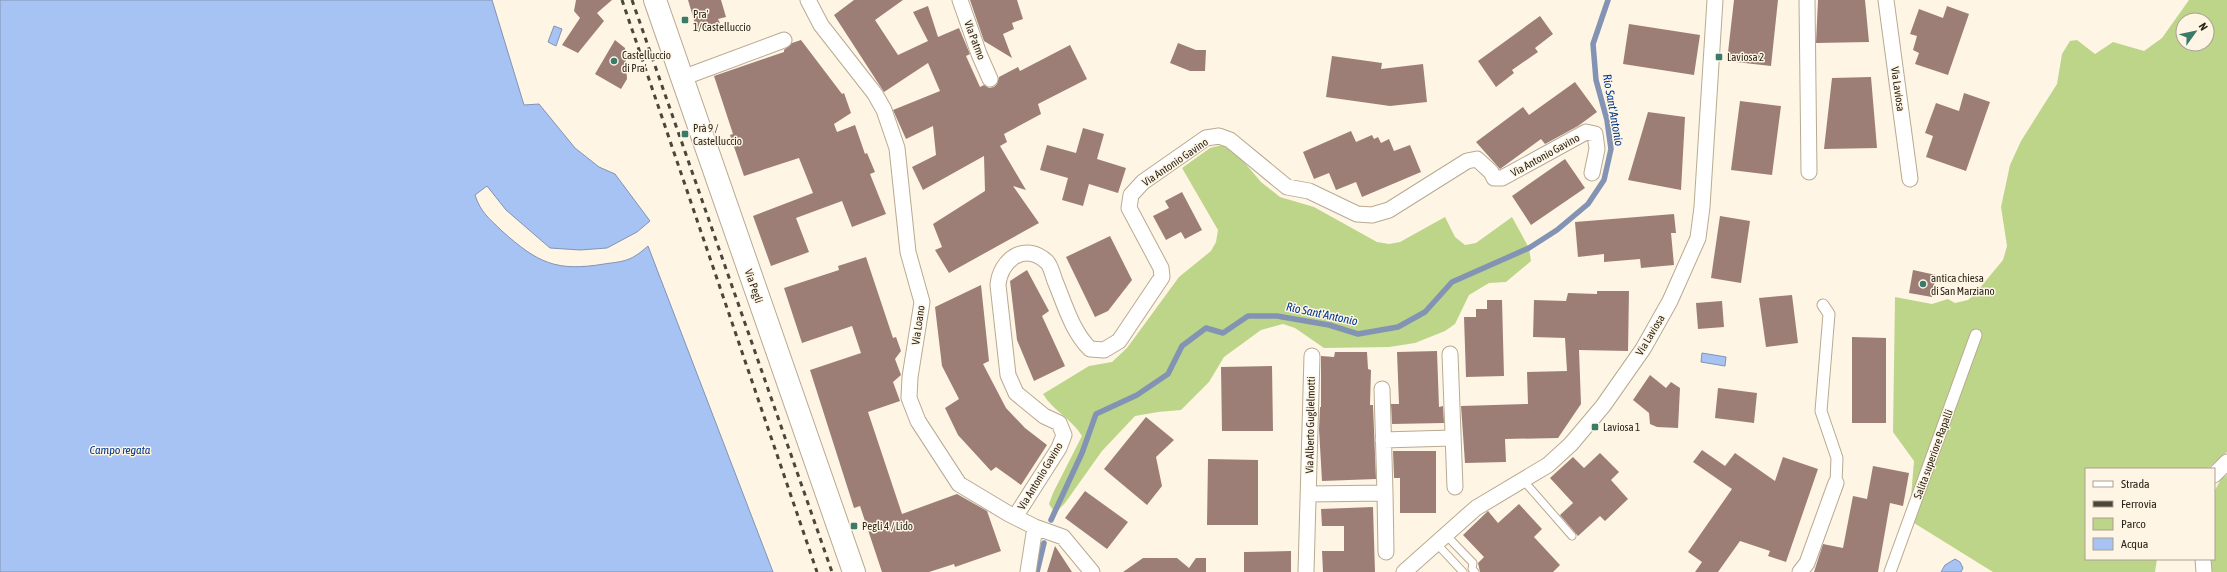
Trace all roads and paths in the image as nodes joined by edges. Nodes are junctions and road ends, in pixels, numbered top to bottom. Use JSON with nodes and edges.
{"nodes":[{"id":1,"x":655,"y":0,"type":"edge"},
{"id":2,"x":808,"y":0,"type":"edge"},
{"id":3,"x":960,"y":0,"type":"edge"},
{"id":4,"x":1715,"y":0,"type":"edge"},
{"id":5,"x":1807,"y":0,"type":"edge"},
{"id":6,"x":1886,"y":0,"type":"edge"},
{"id":7,"x":784,"y":40,"type":"dead end"},
{"id":8,"x":682,"y":78,"type":"junction"},
{"id":9,"x":990,"y":79,"type":"dead end"},
{"id":10,"x":1809,"y":172,"type":"dead end"},
{"id":11,"x":1592,"y":173,"type":"dead end"},
{"id":12,"x":1910,"y":179,"type":"dead end"},
{"id":13,"x":1824,"y":305,"type":"dead end"},
{"id":14,"x":1976,"y":335,"type":"dead end"},
{"id":15,"x":1450,"y":354,"type":"dead end"},
{"id":16,"x":1312,"y":356,"type":"dead end"},
{"id":17,"x":1382,"y":389,"type":"dead end"},
{"id":18,"x":1452,"y":438,"type":"junction"},
{"id":19,"x":1383,"y":440,"type":"junction"},
{"id":20,"x":2227,"y":462,"type":"edge"},
{"id":21,"x":2215,"y":474,"type":"edge"},
{"id":22,"x":1523,"y":480,"type":"junction"},
{"id":23,"x":1836,"y":483,"type":"joint"},
{"id":24,"x":1455,"y":488,"type":"dead end"},
{"id":25,"x":1385,"y":493,"type":"junction"},
{"id":26,"x":1309,"y":494,"type":"junction"},
{"id":27,"x":1015,"y":517,"type":"junction"},
{"id":28,"x":1034,"y":527,"type":"junction"},
{"id":29,"x":1572,"y":536,"type":"dead end"},
{"id":30,"x":1440,"y":539,"type":"junction"},
{"id":31,"x":1386,"y":552,"type":"dead end"},
{"id":32,"x":2203,"y":560,"type":"edge"},
{"id":33,"x":854,"y":572,"type":"edge"},
{"id":34,"x":1028,"y":572,"type":"edge"},
{"id":35,"x":1092,"y":572,"type":"edge"},
{"id":36,"x":1306,"y":572,"type":"edge"},
{"id":37,"x":1404,"y":572,"type":"edge"},
{"id":38,"x":1463,"y":572,"type":"edge"},
{"id":39,"x":1475,"y":572,"type":"edge"},
{"id":40,"x":1800,"y":572,"type":"edge"},
{"id":41,"x":1890,"y":572,"type":"edge"},
{"id":42,"x":2204,"y":572,"type":"edge"}],
"edges":[{"from":1,"to":8,"type":"main road","name":"Via Pegli"},
{"from":2,"to":27,"type":"street","name":"Via Loano"},
{"from":3,"to":9,"type":"street","name":"Via Patmo"},
{"from":4,"to":22,"type":"street","name":"Via Laviosa"},
{"from":5,"to":10,"type":"street"},
{"from":6,"to":12,"type":"street","name":"Via Laviosa"},
{"from":7,"to":8,"type":"street"},
{"from":8,"to":33,"type":"main road","name":"Via Pegli"},
{"from":11,"to":27,"type":"street","name":"Via Antonio Gavino"},
{"from":13,"to":23,"type":"street"},
{"from":14,"to":41,"type":"street","name":"Salita superiore Rapalli"},
{"from":15,"to":18,"type":"street"},
{"from":16,"to":26,"type":"street","name":"Via Alberto Guglielmotti"},
{"from":17,"to":19,"type":"street"},
{"from":18,"to":19,"type":"street"},
{"from":18,"to":24,"type":"street"},
{"from":19,"to":25,"type":"street"},
{"from":20,"to":21,"type":"street"},
{"from":22,"to":29,"type":"lane"},
{"from":22,"to":30,"type":"street","name":"Via Laviosa"},
{"from":23,"to":40,"type":"street"},
{"from":25,"to":26,"type":"street"},
{"from":25,"to":31,"type":"street"},
{"from":26,"to":36,"type":"street","name":"Via Alberto Guglielmotti"},
{"from":27,"to":28,"type":"street","name":"Via Loano"},
{"from":28,"to":34,"type":"street"},
{"from":28,"to":35,"type":"street","name":"Via Loano"},
{"from":30,"to":37,"type":"street","name":"Via Laviosa"},
{"from":30,"to":38,"type":"lane"},
{"from":30,"to":39,"type":"lane"},
{"from":32,"to":42,"type":"street"}]}
